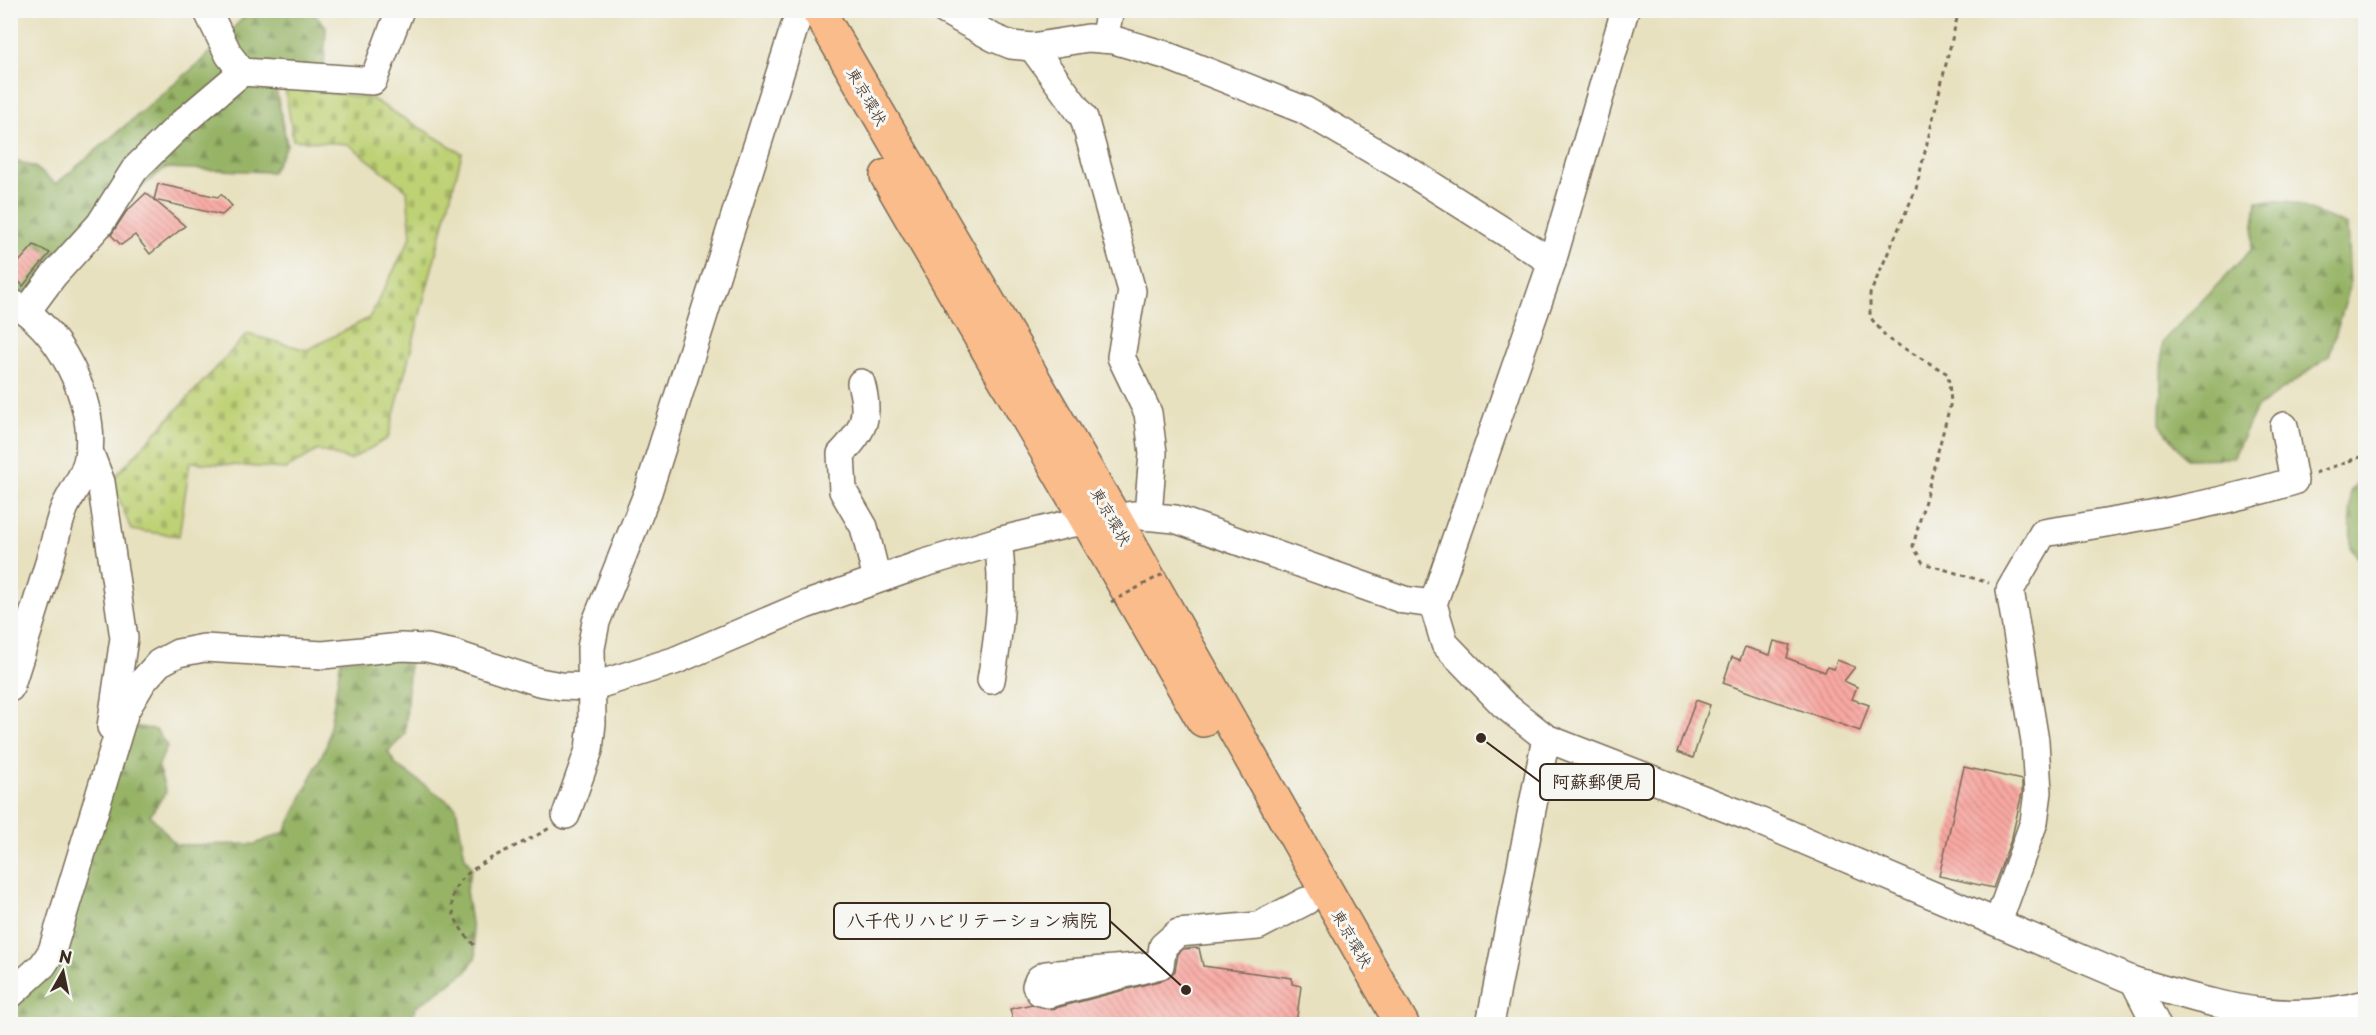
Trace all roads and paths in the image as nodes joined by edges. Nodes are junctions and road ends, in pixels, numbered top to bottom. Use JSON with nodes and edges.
{"nodes":[{"id":1,"x":207,"y":10,"type":"edge"},
{"id":2,"x":400,"y":10,"type":"edge"},
{"id":3,"x":944,"y":10,"type":"edge"},
{"id":4,"x":1110,"y":10,"type":"edge"},
{"id":5,"x":1625,"y":10,"type":"edge"},
{"id":6,"x":1959,"y":10,"type":"edge"},
{"id":7,"x":802,"y":13,"type":"edge"},
{"id":8,"x":1104,"y":39,"type":"junction"},
{"id":9,"x":1032,"y":47,"type":"junction"},
{"id":10,"x":242,"y":72,"type":"junction"},
{"id":11,"x":1552,"y":262,"type":"junction"},
{"id":12,"x":19,"y":307,"type":"edge"},
{"id":13,"x":861,"y":383,"type":"dead end"},
{"id":14,"x":2284,"y":426,"type":"dead end"},
{"id":15,"x":89,"y":451,"type":"junction"},
{"id":16,"x":2366,"y":455,"type":"edge"},
{"id":17,"x":2294,"y":481,"type":"junction"},
{"id":18,"x":1148,"y":515,"type":"junction"},
{"id":19,"x":1100,"y":519,"type":"junction"},
{"id":20,"x":998,"y":541,"type":"junction"},
{"id":21,"x":1163,"y":574,"type":"dead end"},
{"id":22,"x":877,"y":579,"type":"junction"},
{"id":23,"x":2010,"y":590,"type":"junction"},
{"id":24,"x":1111,"y":602,"type":"dead end"},
{"id":25,"x":1432,"y":604,"type":"junction"},
{"id":26,"x":992,"y":680,"type":"dead end"},
{"id":27,"x":10,"y":687,"type":"edge"},
{"id":28,"x":591,"y":687,"type":"junction"},
{"id":29,"x":1546,"y":738,"type":"junction"},
{"id":30,"x":108,"y":762,"type":"junction"},
{"id":31,"x":566,"y":815,"type":"joint"},
{"id":32,"x":1306,"y":901,"type":"junction"},
{"id":33,"x":1998,"y":922,"type":"junction"},
{"id":34,"x":474,"y":945,"type":"dead end"},
{"id":35,"x":1160,"y":965,"type":"dead end"},
{"id":36,"x":2134,"y":981,"type":"junction"},
{"id":37,"x":10,"y":995,"type":"edge"},
{"id":38,"x":2366,"y":1004,"type":"edge"},
{"id":39,"x":1376,"y":1024,"type":"edge"},
{"id":40,"x":1402,"y":1024,"type":"edge"},
{"id":41,"x":1490,"y":1024,"type":"edge"},
{"id":42,"x":2156,"y":1024,"type":"edge"}],
"edges":[{"from":1,"to":10,"type":"street"},
{"from":2,"to":10,"type":"street"},
{"from":3,"to":9,"type":"street"},
{"from":4,"to":8,"type":"street"},
{"from":5,"to":11,"type":"street"},
{"from":6,"to":23,"type":"path"},
{"from":7,"to":19,"type":"highway","name":"東京環状"},
{"from":7,"to":28,"type":"street"},
{"from":8,"to":9,"type":"street"},
{"from":8,"to":11,"type":"street"},
{"from":9,"to":18,"type":"street"},
{"from":10,"to":12,"type":"street"},
{"from":11,"to":25,"type":"street"},
{"from":12,"to":15,"type":"street"},
{"from":13,"to":22,"type":"street"},
{"from":14,"to":17,"type":"street"},
{"from":15,"to":27,"type":"street"},
{"from":15,"to":30,"type":"street"},
{"from":16,"to":17,"type":"path"},
{"from":17,"to":23,"type":"street"},
{"from":18,"to":19,"type":"street"},
{"from":18,"to":25,"type":"street"},
{"from":19,"to":20,"type":"street"},
{"from":19,"to":32,"type":"highway","name":"東京環状"},
{"from":19,"to":40,"type":"highway","name":"東京環状"},
{"from":20,"to":22,"type":"street"},
{"from":20,"to":26,"type":"street"},
{"from":21,"to":24,"type":"path","bridge":true},
{"from":22,"to":28,"type":"street"},
{"from":23,"to":33,"type":"street"},
{"from":25,"to":29,"type":"street"},
{"from":28,"to":30,"type":"street"},
{"from":28,"to":31,"type":"street"},
{"from":29,"to":33,"type":"street"},
{"from":29,"to":41,"type":"street"},
{"from":30,"to":37,"type":"street"},
{"from":31,"to":34,"type":"path"},
{"from":32,"to":35,"type":"street"},
{"from":32,"to":39,"type":"highway","name":"東京環状"},
{"from":33,"to":36,"type":"street"},
{"from":36,"to":38,"type":"street"},
{"from":36,"to":42,"type":"street"}]}
